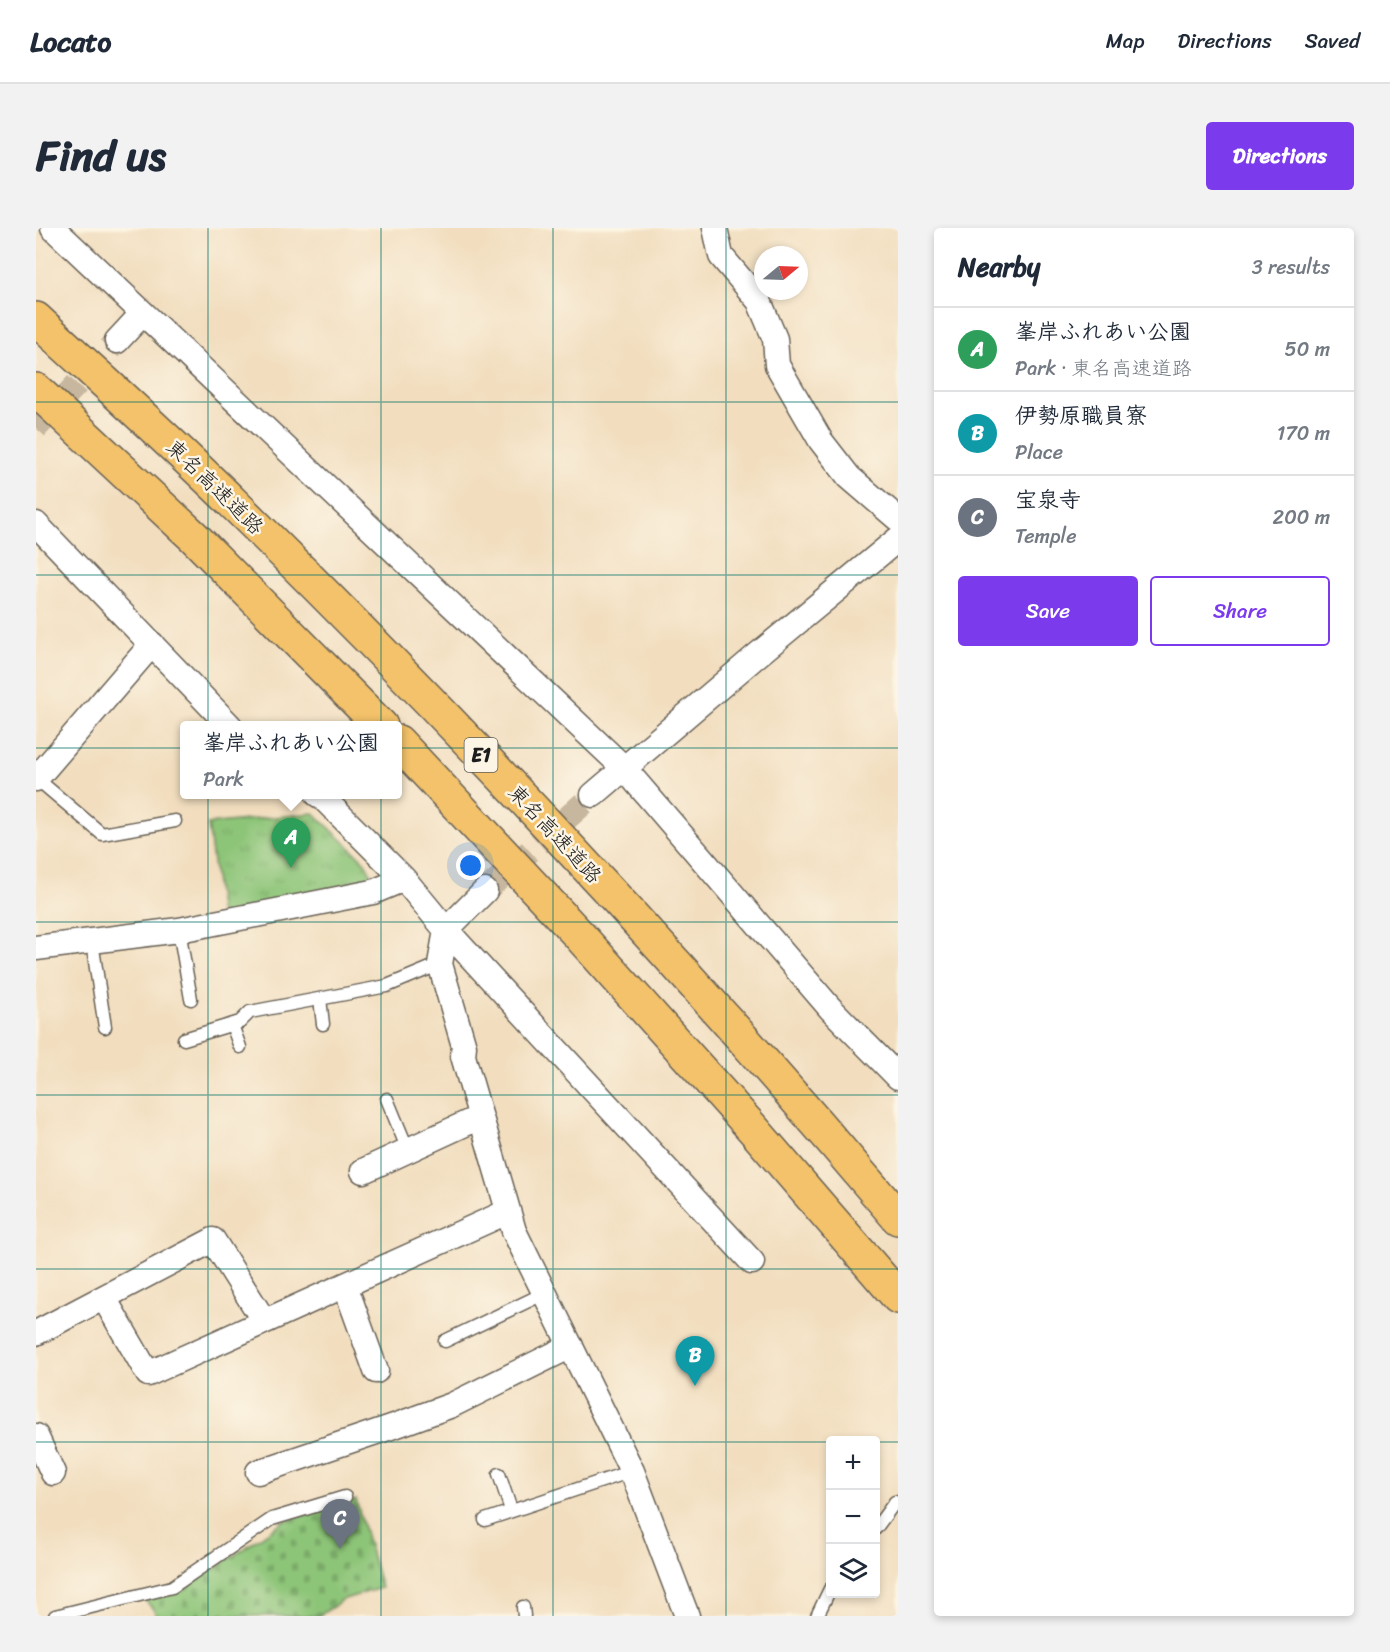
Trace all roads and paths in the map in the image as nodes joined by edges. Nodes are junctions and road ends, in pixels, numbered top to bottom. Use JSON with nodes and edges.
{"nodes":[{"id":1,"x":53,"y":228,"type":"edge"},
{"id":2,"x":715,"y":228,"type":"edge"},
{"id":3,"x":77,"y":236,"type":"edge"},
{"id":4,"x":143,"y":313,"type":"junction"},
{"id":5,"x":36,"y":319,"type":"edge"},
{"id":6,"x":117,"y":340,"type":"tunnel mouth"},
{"id":7,"x":36,"y":390,"type":"edge"},
{"id":8,"x":898,"y":519,"type":"edge"},
{"id":9,"x":36,"y":524,"type":"edge"},
{"id":10,"x":898,"y":540,"type":"edge"},
{"id":11,"x":152,"y":644,"type":"junction"},
{"id":12,"x":225,"y":721,"type":"edge"},
{"id":13,"x":376,"y":721,"type":"edge"},
{"id":14,"x":402,"y":746,"type":"edge"},
{"id":15,"x":624,"y":768,"type":"junction"},
{"id":16,"x":36,"y":778,"type":"edge"},
{"id":17,"x":593,"y":795,"type":"tunnel mouth"},
{"id":18,"x":324,"y":799,"type":"edge"},
{"id":19,"x":175,"y":821,"type":"dead end"},
{"id":20,"x":404,"y":879,"type":"junction"},
{"id":21,"x":485,"y":891,"type":"tunnel mouth"},
{"id":22,"x":180,"y":930,"type":"junction"},
{"id":23,"x":446,"y":930,"type":"junction"},
{"id":24,"x":92,"y":942,"type":"junction"},
{"id":25,"x":36,"y":948,"type":"edge"},
{"id":26,"x":440,"y":964,"type":"junction"},
{"id":27,"x":191,"y":999,"type":"dead end"},
{"id":28,"x":320,"y":999,"type":"junction"},
{"id":29,"x":323,"y":1024,"type":"dead end"},
{"id":30,"x":232,"y":1025,"type":"junction"},
{"id":31,"x":105,"y":1027,"type":"dead end"},
{"id":32,"x":184,"y":1040,"type":"dead end"},
{"id":33,"x":240,"y":1047,"type":"dead end"},
{"id":34,"x":898,"y":1077,"type":"edge"},
{"id":35,"x":387,"y":1099,"type":"dead end"},
{"id":36,"x":480,"y":1117,"type":"junction"},
{"id":37,"x":408,"y":1150,"type":"junction"},
{"id":38,"x":363,"y":1171,"type":"dead end"},
{"id":39,"x":507,"y":1212,"type":"junction"},
{"id":40,"x":898,"y":1218,"type":"edge"},
{"id":41,"x":752,"y":1262,"type":"dead end"},
{"id":42,"x":345,"y":1285,"type":"junction"},
{"id":43,"x":545,"y":1293,"type":"junction"},
{"id":44,"x":898,"y":1297,"type":"edge"},
{"id":45,"x":104,"y":1298,"type":"junction"},
{"id":46,"x":264,"y":1321,"type":"junction"},
{"id":47,"x":36,"y":1333,"type":"edge"},
{"id":48,"x":445,"y":1341,"type":"dead end"},
{"id":49,"x":571,"y":1346,"type":"junction"},
{"id":50,"x":376,"y":1371,"type":"dead end"},
{"id":51,"x":36,"y":1436,"type":"edge"},
{"id":52,"x":632,"y":1471,"type":"junction"},
{"id":53,"x":258,"y":1472,"type":"dead end"},
{"id":54,"x":53,"y":1473,"type":"dead end"},
{"id":55,"x":499,"y":1474,"type":"dead end"},
{"id":56,"x":345,"y":1497,"type":"dead end"},
{"id":57,"x":895,"y":1502,"type":"dead end"},
{"id":58,"x":511,"y":1510,"type":"junction"},
{"id":59,"x":485,"y":1520,"type":"dead end"},
{"id":60,"x":880,"y":1523,"type":"edge"},
{"id":61,"x":826,"y":1598,"type":"edge"},
{"id":62,"x":55,"y":1616,"type":"edge"},
{"id":63,"x":687,"y":1616,"type":"edge"},
{"id":64,"x":817,"y":1616,"type":"edge"}],
"edges":[{"from":1,"to":3,"type":"street"},
{"from":2,"to":8,"type":"street"},
{"from":3,"to":4,"type":"street"},
{"from":4,"to":6,"type":"street"},
{"from":4,"to":15,"type":"street"},
{"from":5,"to":40,"type":"highway","name":"東名高速道路","number":"E1"},
{"from":7,"to":13,"type":"highway"},
{"from":9,"to":11,"type":"street"},
{"from":10,"to":15,"type":"street"},
{"from":11,"to":12,"type":"street"},
{"from":11,"to":16,"type":"street"},
{"from":14,"to":44,"type":"highway","number":"E1"},
{"from":15,"to":17,"type":"street"},
{"from":15,"to":34,"type":"street"},
{"from":16,"to":19,"type":"lane"},
{"from":18,"to":20,"type":"street"},
{"from":20,"to":22,"type":"street"},
{"from":20,"to":23,"type":"street"},
{"from":21,"to":23,"type":"street"},
{"from":22,"to":24,"type":"street"},
{"from":22,"to":27,"type":"lane"},
{"from":23,"to":26,"type":"street"},
{"from":23,"to":41,"type":"street"},
{"from":24,"to":25,"type":"street"},
{"from":24,"to":31,"type":"lane"},
{"from":26,"to":28,"type":"lane"},
{"from":26,"to":36,"type":"street"},
{"from":28,"to":29,"type":"lane"},
{"from":28,"to":30,"type":"lane"},
{"from":30,"to":32,"type":"lane"},
{"from":30,"to":33,"type":"lane"},
{"from":35,"to":37,"type":"lane"},
{"from":36,"to":37,"type":"street"},
{"from":36,"to":39,"type":"street"},
{"from":37,"to":38,"type":"street"},
{"from":39,"to":42,"type":"street"},
{"from":39,"to":43,"type":"street"},
{"from":42,"to":46,"type":"street"},
{"from":42,"to":50,"type":"street"},
{"from":43,"to":48,"type":"lane"},
{"from":43,"to":49,"type":"street"},
{"from":45,"to":46,"type":"street"},
{"from":45,"to":46,"type":"street"},
{"from":45,"to":47,"type":"street"},
{"from":49,"to":52,"type":"street"},
{"from":49,"to":53,"type":"street"},
{"from":51,"to":54,"type":"street"},
{"from":52,"to":58,"type":"lane"},
{"from":52,"to":63,"type":"street"},
{"from":55,"to":58,"type":"lane"},
{"from":56,"to":62,"type":"lane"},
{"from":57,"to":60,"type":"lane"},
{"from":58,"to":59,"type":"lane"},
{"from":61,"to":64,"type":"lane"}]}
